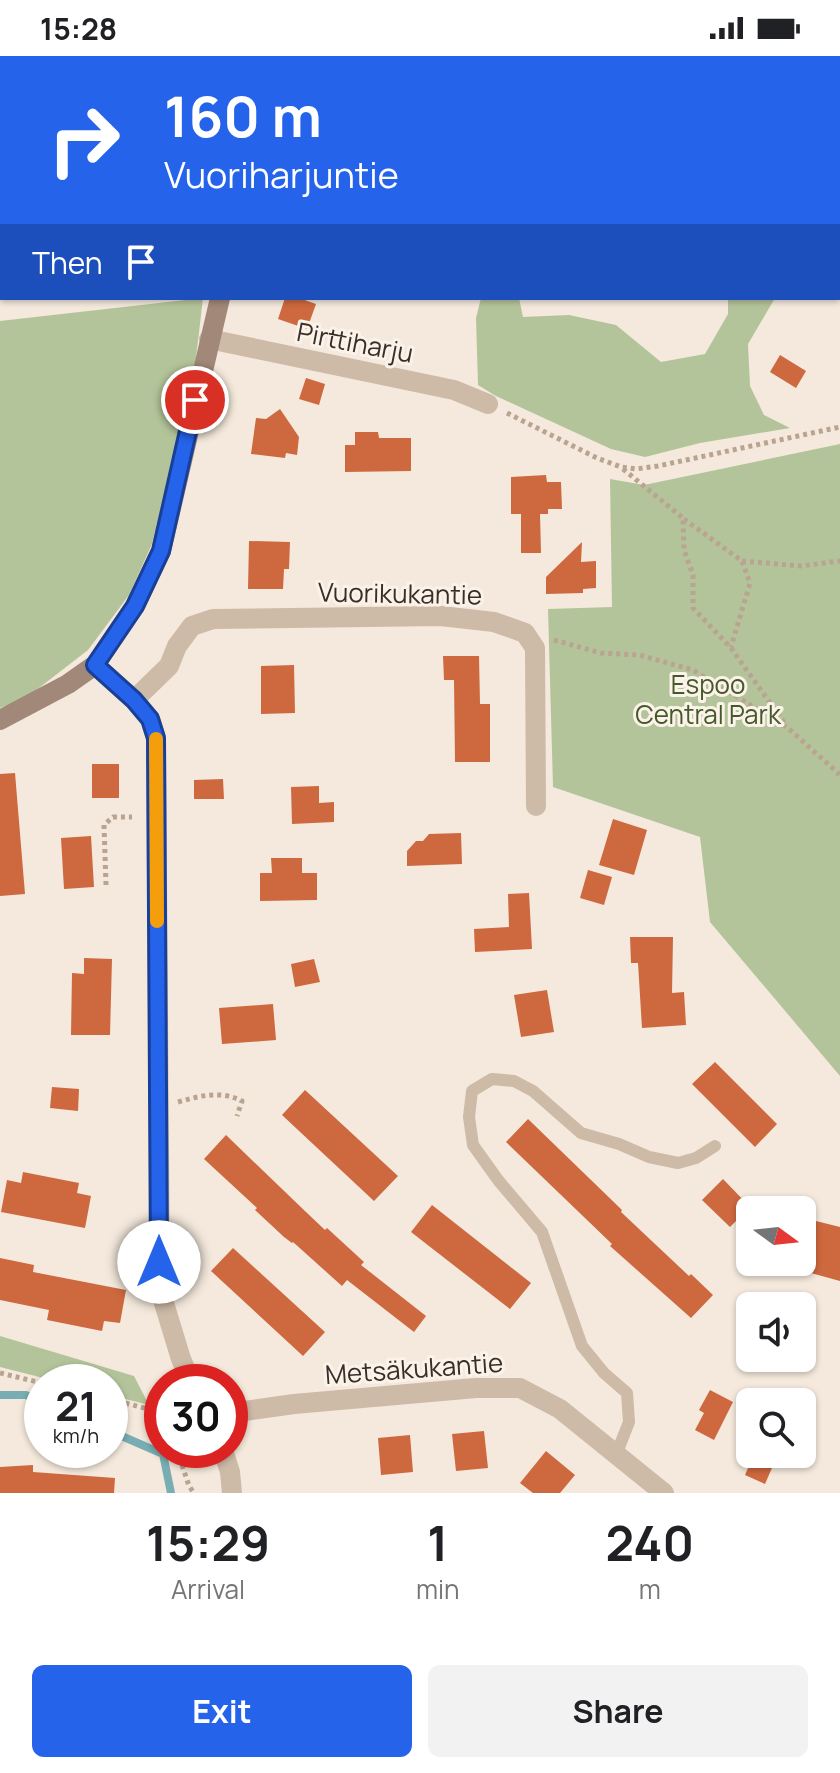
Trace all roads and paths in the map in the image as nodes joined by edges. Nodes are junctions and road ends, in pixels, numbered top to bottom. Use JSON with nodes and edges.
{"nodes":[{"id":1,"x":219,"y":300,"type":"edge"},
{"id":2,"x":209,"y":339,"type":"junction"},
{"id":3,"x":488,"y":404,"type":"joint"},
{"id":4,"x":840,"y":427,"type":"edge"},
{"id":5,"x":621,"y":467,"type":"junction"},
{"id":6,"x":683,"y":518,"type":"junction"},
{"id":7,"x":742,"y":561,"type":"junction"},
{"id":8,"x":840,"y":561,"type":"edge"},
{"id":9,"x":525,"y":633,"type":"junction"},
{"id":10,"x":731,"y":648,"type":"junction"},
{"id":11,"x":95,"y":665,"type":"junction"},
{"id":12,"x":134,"y":700,"type":"junction"},
{"id":13,"x":0,"y":720,"type":"edge"},
{"id":14,"x":788,"y":728,"type":"junction"},
{"id":15,"x":839,"y":775,"type":"edge"},
{"id":16,"x":536,"y":806,"type":"dead end"},
{"id":17,"x":132,"y":817,"type":"dead end"},
{"id":18,"x":106,"y":885,"type":"dead end"},
{"id":19,"x":173,"y":1104,"type":"dead end"},
{"id":20,"x":237,"y":1116,"type":"dead end"},
{"id":21,"x":715,"y":1146,"type":"dead end"},
{"id":22,"x":183,"y":1364,"type":"edge"},
{"id":23,"x":0,"y":1373,"type":"edge"},
{"id":24,"x":24,"y":1379,"type":"edge"},
{"id":25,"x":248,"y":1411,"type":"edge"},
{"id":26,"x":616,"y":1455,"type":"junction"},
{"id":27,"x":183,"y":1468,"type":"edge"},
{"id":28,"x":229,"y":1468,"type":"edge"},
{"id":29,"x":194,"y":1493,"type":"edge"},
{"id":30,"x":232,"y":1493,"type":"edge"},
{"id":31,"x":664,"y":1493,"type":"edge"}],
"edges":[{"from":1,"to":2,"type":"street"},
{"from":2,"to":3,"type":"street","name":"Pirttiharju"},
{"from":2,"to":11,"type":"street"},
{"from":3,"to":5,"type":"path"},
{"from":4,"to":5,"type":"path"},
{"from":5,"to":6,"type":"path"},
{"from":6,"to":7,"type":"path"},
{"from":6,"to":10,"type":"path"},
{"from":7,"to":8,"type":"path"},
{"from":7,"to":10,"type":"path"},
{"from":9,"to":12,"type":"street","name":"Vuorikukantie"},
{"from":9,"to":14,"type":"path"},
{"from":9,"to":16,"type":"street"},
{"from":10,"to":14,"type":"path"},
{"from":11,"to":12,"type":"street"},
{"from":11,"to":13,"type":"street"},
{"from":12,"to":22,"type":"street"},
{"from":14,"to":15,"type":"path"},
{"from":17,"to":18,"type":"path"},
{"from":19,"to":20,"type":"path"},
{"from":21,"to":26,"type":"lane"},
{"from":23,"to":24,"type":"path"},
{"from":25,"to":26,"type":"street","name":"Metsäkukantie"},
{"from":26,"to":31,"type":"street","name":"Metsäkukantie"},
{"from":27,"to":29,"type":"path"},
{"from":28,"to":30,"type":"street"}]}
